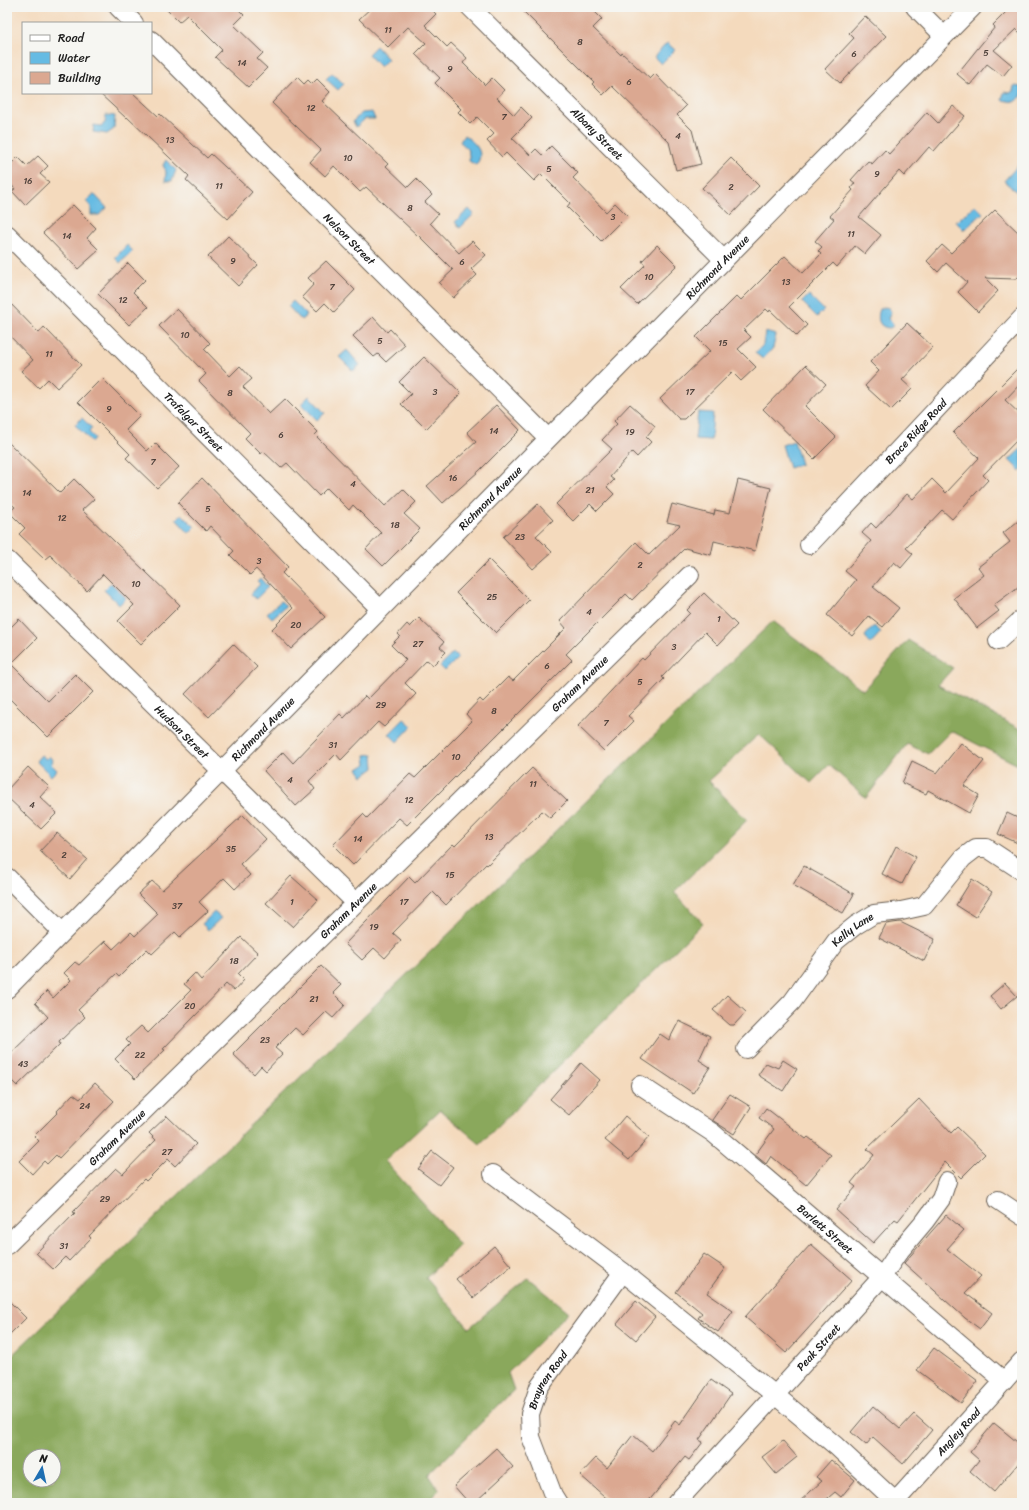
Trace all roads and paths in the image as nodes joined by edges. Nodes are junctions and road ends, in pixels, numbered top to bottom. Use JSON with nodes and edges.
{"nodes":[{"id":1,"x":118,"y":7,"type":"edge"},
{"id":2,"x":470,"y":7,"type":"edge"},
{"id":3,"x":915,"y":7,"type":"edge"},
{"id":4,"x":972,"y":7,"type":"edge"},
{"id":5,"x":133,"y":22,"type":"edge"},
{"id":6,"x":944,"y":36,"type":"junction"},
{"id":7,"x":152,"y":41,"type":"edge"},
{"id":8,"x":7,"y":234,"type":"edge"},
{"id":9,"x":724,"y":260,"type":"junction"},
{"id":10,"x":1022,"y":318,"type":"edge"},
{"id":11,"x":548,"y":438,"type":"junction"},
{"id":12,"x":809,"y":545,"type":"dead end"},
{"id":13,"x":7,"y":560,"type":"edge"},
{"id":14,"x":690,"y":575,"type":"dead end"},
{"id":15,"x":380,"y":609,"type":"junction"},
{"id":16,"x":1022,"y":619,"type":"edge"},
{"id":17,"x":998,"y":642,"type":"dead end"},
{"id":18,"x":221,"y":771,"type":"junction"},
{"id":19,"x":1022,"y":871,"type":"edge"},
{"id":20,"x":7,"y":877,"type":"edge"},
{"id":21,"x":356,"y":903,"type":"junction"},
{"id":22,"x":62,"y":932,"type":"junction"},
{"id":23,"x":7,"y":989,"type":"edge"},
{"id":24,"x":746,"y":1049,"type":"dead end"},
{"id":25,"x":640,"y":1085,"type":"dead end"},
{"id":26,"x":493,"y":1174,"type":"dead end"},
{"id":27,"x":947,"y":1182,"type":"dead end"},
{"id":28,"x":998,"y":1200,"type":"dead end"},
{"id":29,"x":1022,"y":1216,"type":"edge"},
{"id":30,"x":7,"y":1245,"type":"edge"},
{"id":31,"x":623,"y":1272,"type":"junction"},
{"id":32,"x":882,"y":1277,"type":"junction"},
{"id":33,"x":1022,"y":1361,"type":"edge"},
{"id":34,"x":1004,"y":1381,"type":"junction"},
{"id":35,"x":775,"y":1395,"type":"junction"},
{"id":36,"x":896,"y":1502,"type":"edge"},
{"id":37,"x":558,"y":1503,"type":"edge"},
{"id":38,"x":676,"y":1503,"type":"edge"}],
"edges":[{"from":1,"to":5,"type":"street"},
{"from":2,"to":9,"type":"street","name":"Albany Street"},
{"from":3,"to":6,"type":"street"},
{"from":4,"to":6,"type":"street","name":"Richmond Avenue"},
{"from":6,"to":9,"type":"street","name":"Richmond Avenue"},
{"from":7,"to":11,"type":"street","name":"Nelson Street"},
{"from":8,"to":15,"type":"street","name":"Trafalgar Street"},
{"from":9,"to":11,"type":"street","name":"Richmond Avenue"},
{"from":10,"to":12,"type":"street","name":"Brace Ridge Road"},
{"from":11,"to":15,"type":"street","name":"Richmond Avenue"},
{"from":13,"to":18,"type":"street","name":"Hudson Street"},
{"from":14,"to":21,"type":"street","name":"Graham Avenue"},
{"from":15,"to":18,"type":"street","name":"Richmond Avenue"},
{"from":16,"to":17,"type":"street"},
{"from":18,"to":21,"type":"street","name":"Hudson Street"},
{"from":18,"to":22,"type":"street","name":"Richmond Avenue"},
{"from":19,"to":24,"type":"street","name":"Kelly Lane"},
{"from":20,"to":22,"type":"street"},
{"from":21,"to":30,"type":"street","name":"Graham Avenue"},
{"from":22,"to":23,"type":"street","name":"Richmond Avenue"},
{"from":25,"to":32,"type":"street","name":"Barlett Street"},
{"from":26,"to":31,"type":"street"},
{"from":27,"to":32,"type":"street","name":"Peak Street"},
{"from":28,"to":29,"type":"street"},
{"from":31,"to":35,"type":"street"},
{"from":31,"to":37,"type":"street","name":"Braynen Road"},
{"from":32,"to":34,"type":"street","name":"Barlett Street"},
{"from":32,"to":35,"type":"street","name":"Peak Street"},
{"from":33,"to":34,"type":"street","name":"Angley Road"},
{"from":34,"to":36,"type":"street","name":"Angley Road"},
{"from":35,"to":36,"type":"street"},
{"from":35,"to":38,"type":"street","name":"Peak Street"}]}
